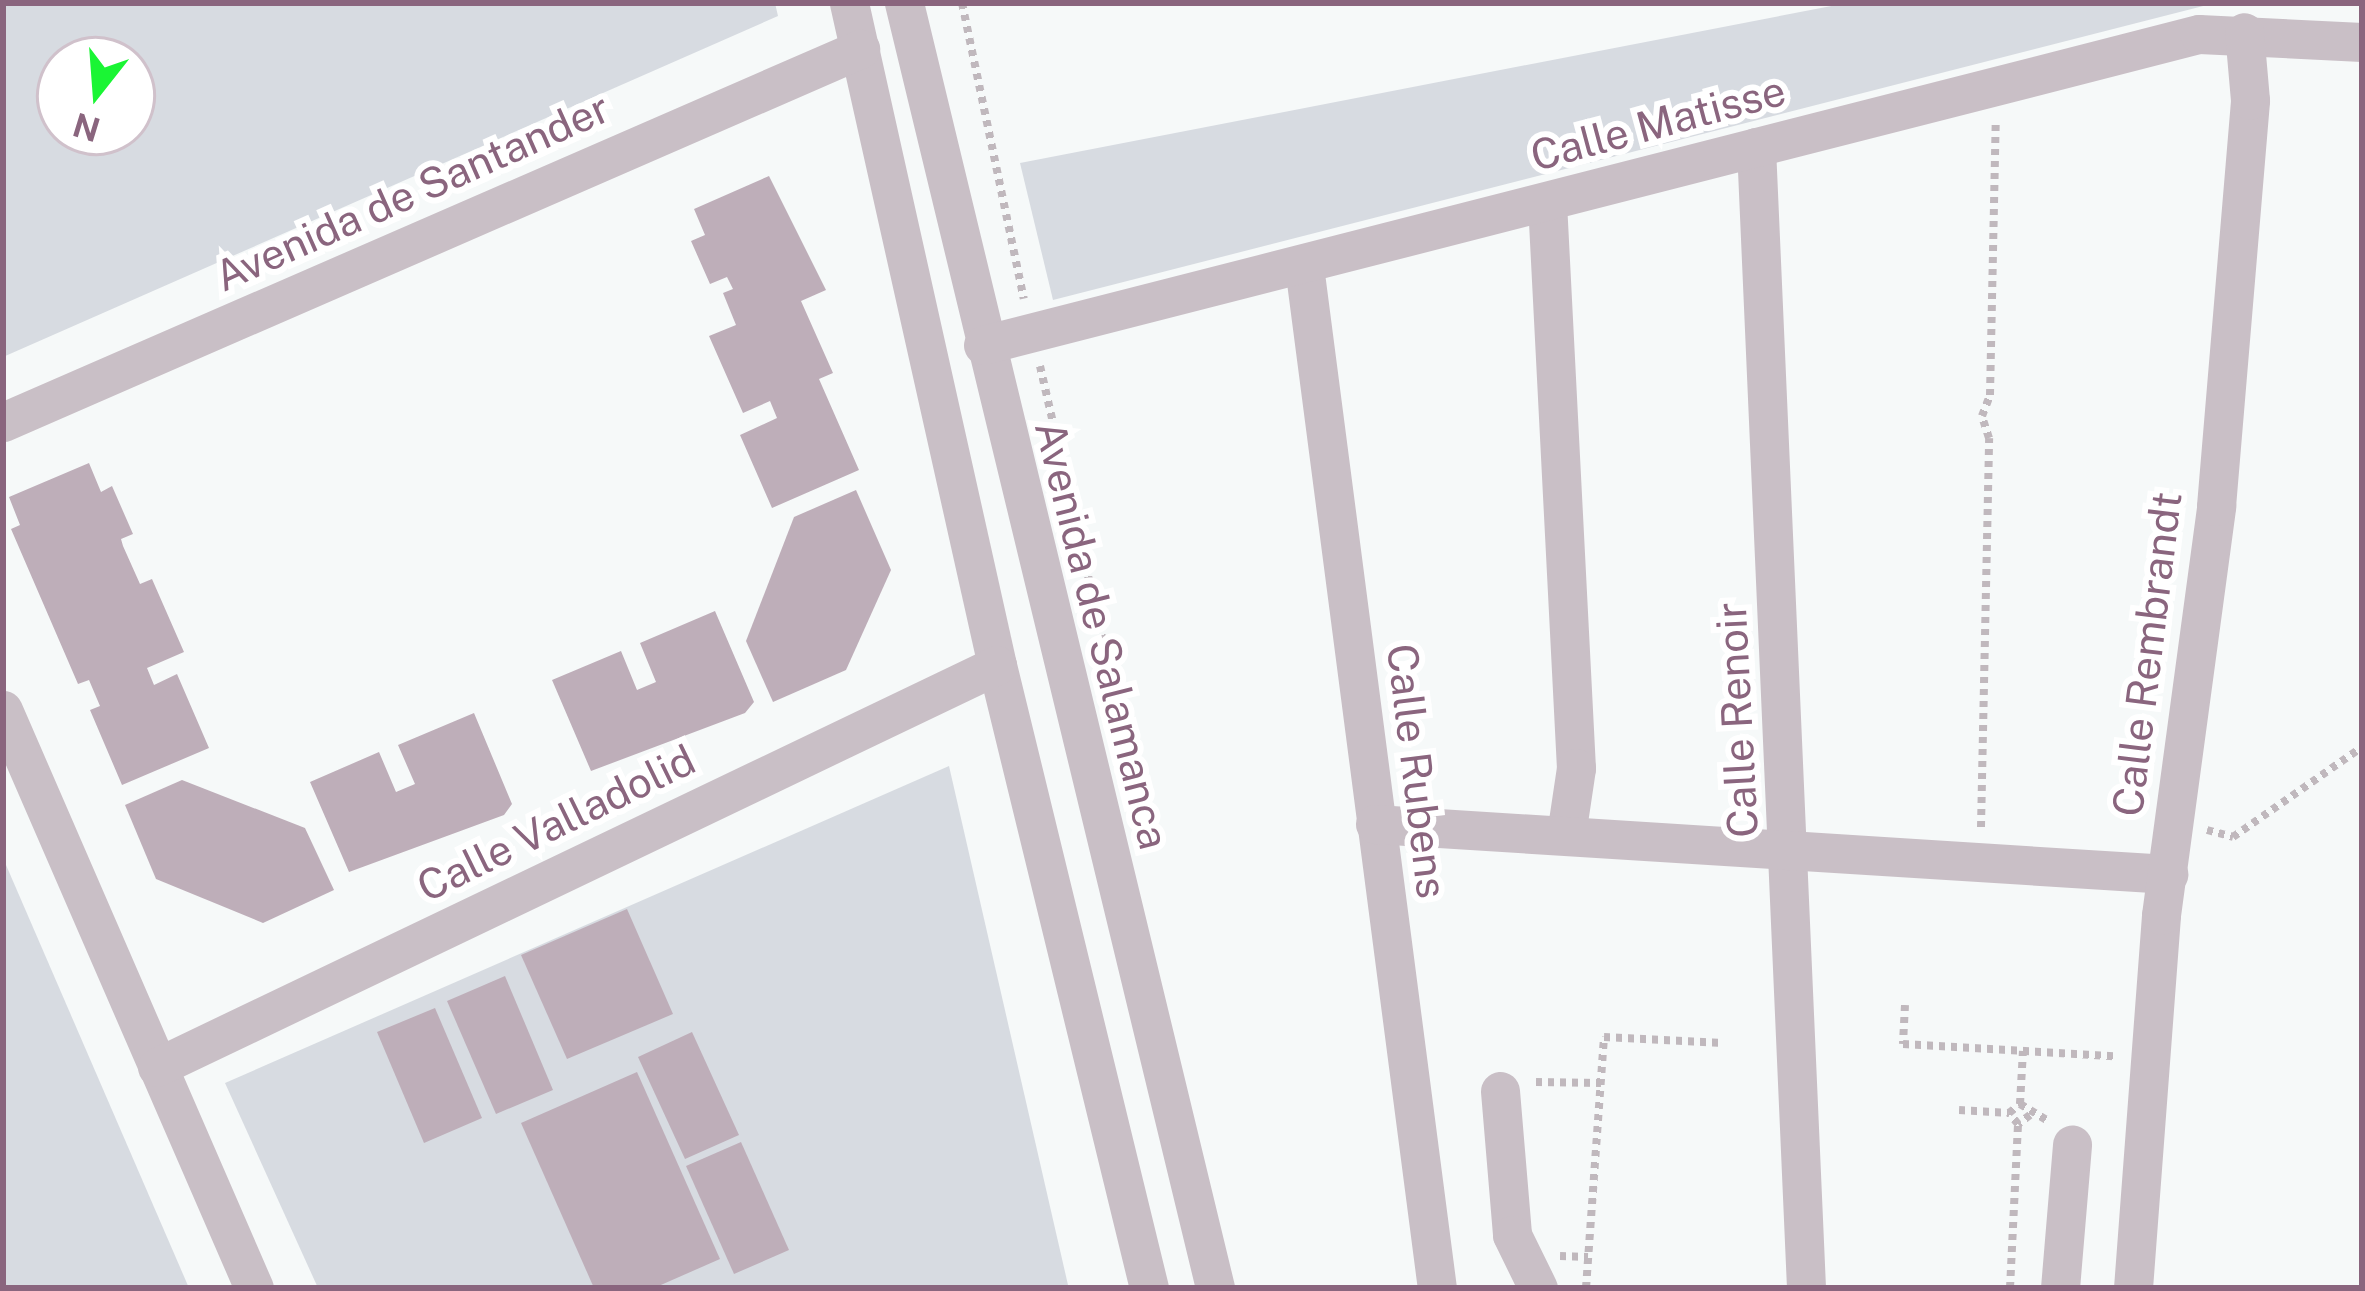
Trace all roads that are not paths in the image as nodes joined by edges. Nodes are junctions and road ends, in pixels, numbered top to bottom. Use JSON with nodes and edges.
{"nodes":[{"id":1,"x":849,"y":3,"type":"edge"},
{"id":2,"x":904,"y":3,"type":"edge"},
{"id":3,"x":2244,"y":32,"type":"junction"},
{"id":4,"x":2362,"y":43,"type":"edge"},
{"id":5,"x":860,"y":50,"type":"junction"},
{"id":6,"x":1756,"y":147,"type":"junction"},
{"id":7,"x":1547,"y":202,"type":"junction"},
{"id":8,"x":1304,"y":266,"type":"junction"},
{"id":9,"x":983,"y":345,"type":"junction"},
{"id":10,"x":3,"y":422,"type":"edge"},
{"id":11,"x":997,"y":665,"type":"junction"},
{"id":12,"x":3,"y":710,"type":"edge"},
{"id":13,"x":1375,"y":824,"type":"junction"},
{"id":14,"x":1566,"y":835,"type":"junction"},
{"id":15,"x":1792,"y":852,"type":"junction"},
{"id":16,"x":2168,"y":874,"type":"junction"},
{"id":17,"x":157,"y":1067,"type":"junction"},
{"id":18,"x":1500,"y":1091,"type":"road end"},
{"id":19,"x":2072,"y":1144,"type":"dead end"},
{"id":20,"x":254,"y":1288,"type":"edge"},
{"id":21,"x":1149,"y":1288,"type":"edge"},
{"id":22,"x":1175,"y":1288,"type":"edge"},
{"id":23,"x":1211,"y":1288,"type":"edge"},
{"id":24,"x":1437,"y":1288,"type":"edge"},
{"id":25,"x":1538,"y":1288,"type":"edge"},
{"id":26,"x":1806,"y":1288,"type":"edge"},
{"id":27,"x":2060,"y":1288,"type":"edge"},
{"id":28,"x":2133,"y":1288,"type":"edge"}],
"edges":[{"from":1,"to":5,"type":"street"},
{"from":2,"to":9,"type":"street","name":"Avenida de Salamanca"},
{"from":3,"to":4,"type":"street","name":"Calle Matisse"},
{"from":3,"to":6,"type":"street","name":"Calle Matisse"},
{"from":3,"to":16,"type":"street","name":"Calle Rembrandt"},
{"from":5,"to":10,"type":"street","name":"Avenida de Santander"},
{"from":5,"to":11,"type":"street"},
{"from":6,"to":7,"type":"street","name":"Calle Matisse"},
{"from":6,"to":15,"type":"street","name":"Calle Renoir"},
{"from":7,"to":8,"type":"street","name":"Calle Matisse"},
{"from":7,"to":14,"type":"street"},
{"from":8,"to":9,"type":"street","name":"Calle Matisse"},
{"from":8,"to":13,"type":"street","name":"Calle Rubens"},
{"from":9,"to":23,"type":"street","name":"Avenida de Salamanca"},
{"from":11,"to":17,"type":"street","name":"Calle Valladolid"},
{"from":11,"to":21,"type":"street"},
{"from":12,"to":17,"type":"street"},
{"from":13,"to":14,"type":"street"},
{"from":13,"to":24,"type":"street","name":"Calle Rubens"},
{"from":14,"to":15,"type":"street"},
{"from":15,"to":16,"type":"street"},
{"from":15,"to":26,"type":"street","name":"Calle Renoir"},
{"from":16,"to":28,"type":"street","name":"Calle Rembrandt"},
{"from":17,"to":20,"type":"street"},
{"from":18,"to":25,"type":"street"},
{"from":19,"to":27,"type":"street"},
{"from":22,"to":23,"type":"street"}]}
